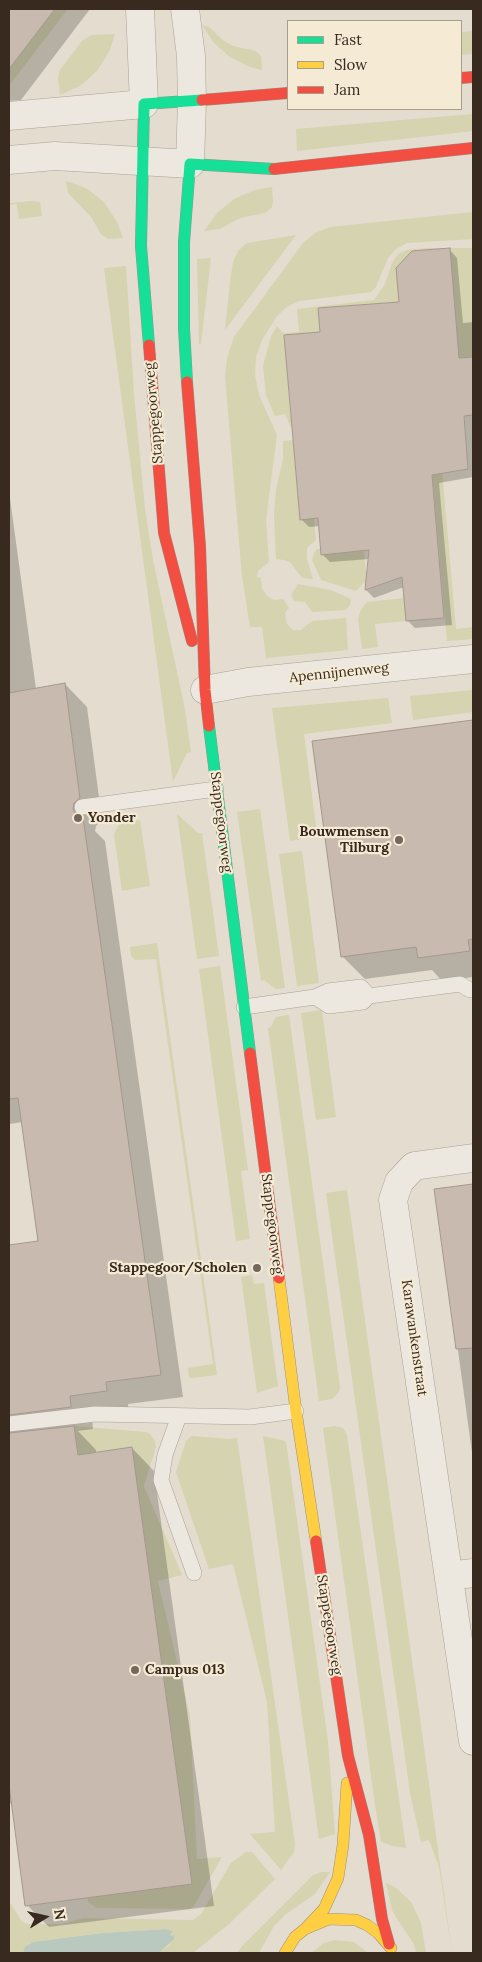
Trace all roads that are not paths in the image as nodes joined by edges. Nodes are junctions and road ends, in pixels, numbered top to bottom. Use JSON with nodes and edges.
{"nodes":[{"id":1,"x":140,"y":9,"type":"edge"},
{"id":2,"x":185,"y":9,"type":"edge"},
{"id":3,"x":287,"y":93,"type":"edge"},
{"id":4,"x":192,"y":101,"type":"junction"},
{"id":5,"x":144,"y":104,"type":"junction"},
{"id":6,"x":9,"y":116,"type":"edge"},
{"id":7,"x":473,"y":148,"type":"edge"},
{"id":8,"x":9,"y":160,"type":"edge"},
{"id":9,"x":142,"y":161,"type":"junction"},
{"id":10,"x":190,"y":164,"type":"junction"},
{"id":11,"x":473,"y":659,"type":"edge"},
{"id":12,"x":205,"y":690,"type":"junction"},
{"id":13,"x":216,"y":789,"type":"junction"},
{"id":14,"x":82,"y":807,"type":"dead end"},
{"id":15,"x":473,"y":990,"type":"edge"},
{"id":16,"x":244,"y":1007,"type":"junction"},
{"id":17,"x":473,"y":1158,"type":"edge"},
{"id":18,"x":296,"y":1411,"type":"junction"},
{"id":19,"x":179,"y":1416,"type":"junction"},
{"id":20,"x":9,"y":1424,"type":"edge"},
{"id":21,"x":194,"y":1572,"type":"dead end"},
{"id":22,"x":461,"y":1574,"type":"edge"},
{"id":23,"x":473,"y":1741,"type":"edge"},
{"id":24,"x":348,"y":1756,"type":"junction"},
{"id":25,"x":305,"y":1929,"type":"junction"},
{"id":26,"x":391,"y":1948,"type":"edge"},
{"id":27,"x":285,"y":1952,"type":"edge"}],
"edges":[{"from":1,"to":5,"type":"street","name":"Stappegoorweg"},
{"from":2,"to":4,"type":"street","name":"Stappegoorweg"},
{"from":3,"to":4,"type":"street"},
{"from":4,"to":5,"type":"street"},
{"from":4,"to":10,"type":"street","name":"Stappegoorweg"},
{"from":5,"to":6,"type":"street"},
{"from":5,"to":9,"type":"street","name":"Stappegoorweg"},
{"from":7,"to":10,"type":"street"},
{"from":8,"to":9,"type":"street"},
{"from":9,"to":10,"type":"street"},
{"from":9,"to":12,"type":"street","name":"Stappegoorweg"},
{"from":10,"to":12,"type":"street","name":"Stappegoorweg"},
{"from":11,"to":12,"type":"street","name":"Apennijnenweg"},
{"from":12,"to":13,"type":"street","name":"Stappegoorweg"},
{"from":13,"to":14,"type":"lane"},
{"from":13,"to":16,"type":"street","name":"Stappegoorweg"},
{"from":15,"to":16,"type":"lane"},
{"from":16,"to":18,"type":"street","name":"Stappegoorweg"},
{"from":17,"to":22,"type":"street","name":"Karawankenstraat"},
{"from":18,"to":19,"type":"lane"},
{"from":18,"to":24,"type":"street","name":"Stappegoorweg"},
{"from":19,"to":20,"type":"lane"},
{"from":19,"to":21,"type":"lane"},
{"from":22,"to":23,"type":"street","name":"Karawankenstraat"},
{"from":24,"to":25,"type":"street","name":"Stappegoorweg"},
{"from":24,"to":26,"type":"street","name":"Stappegoorweg"},
{"from":25,"to":26,"type":"street"},
{"from":25,"to":27,"type":"street","name":"Stappegoorweg"}]}
